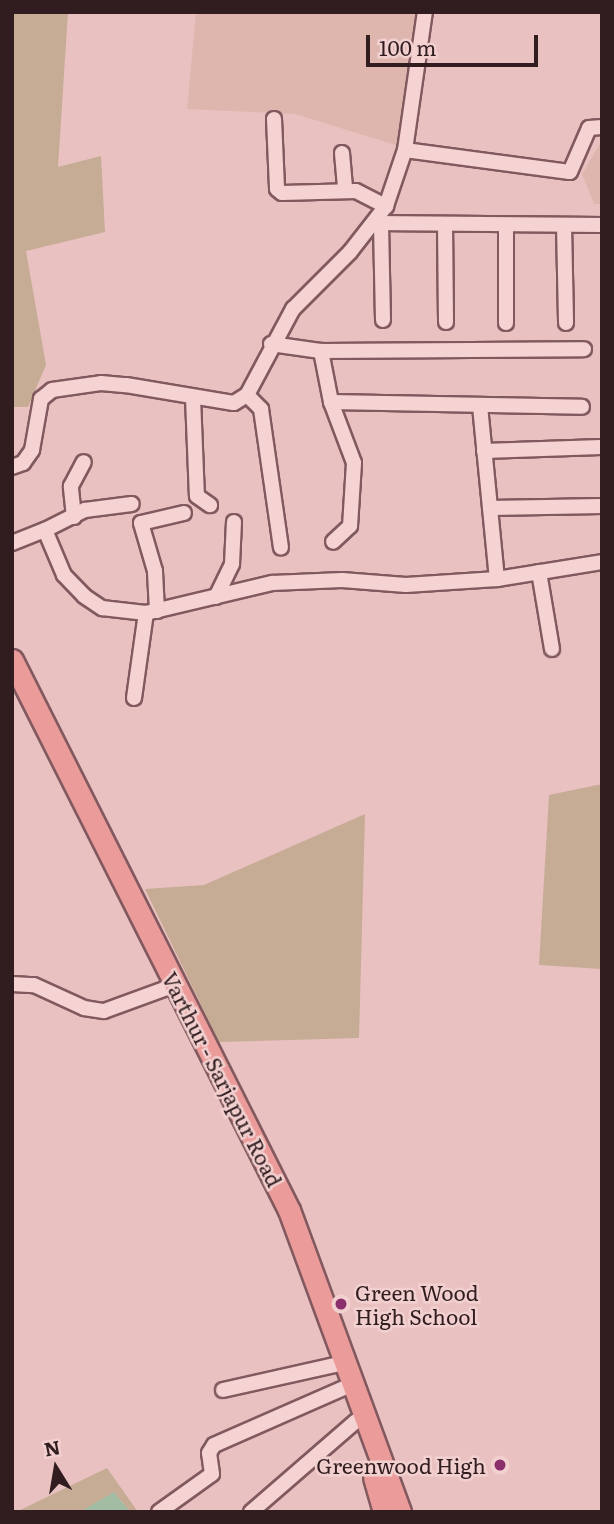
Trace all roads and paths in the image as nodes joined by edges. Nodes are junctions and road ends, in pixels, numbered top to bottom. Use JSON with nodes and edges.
{"nodes":[{"id":1,"x":425,"y":12,"type":"edge"},
{"id":2,"x":274,"y":118,"type":"dead end"},
{"id":3,"x":602,"y":127,"type":"edge"},
{"id":4,"x":405,"y":150,"type":"junction"},
{"id":5,"x":342,"y":153,"type":"dead end"},
{"id":6,"x":345,"y":191,"type":"junction"},
{"id":7,"x":386,"y":206,"type":"junction"},
{"id":8,"x":378,"y":224,"type":"junction"},
{"id":9,"x":445,"y":224,"type":"junction"},
{"id":10,"x":506,"y":225,"type":"junction"},
{"id":11,"x":564,"y":225,"type":"junction"},
{"id":12,"x":602,"y":225,"type":"edge"},
{"id":13,"x":383,"y":320,"type":"dead end"},
{"id":14,"x":446,"y":322,"type":"dead end"},
{"id":15,"x":506,"y":323,"type":"dead end"},
{"id":16,"x":566,"y":323,"type":"dead end"},
{"id":17,"x":271,"y":344,"type":"junction"},
{"id":18,"x":584,"y":349,"type":"dead end"},
{"id":19,"x":321,"y":351,"type":"junction"},
{"id":20,"x":247,"y":395,"type":"junction"},
{"id":21,"x":193,"y":398,"type":"junction"},
{"id":22,"x":331,"y":402,"type":"junction"},
{"id":23,"x":480,"y":406,"type":"junction"},
{"id":24,"x":582,"y":407,"type":"dead end"},
{"id":25,"x":601,"y":447,"type":"edge"},
{"id":26,"x":484,"y":451,"type":"junction"},
{"id":27,"x":84,"y":462,"type":"dead end"},
{"id":28,"x":12,"y":467,"type":"edge"},
{"id":29,"x":132,"y":504,"type":"dead end"},
{"id":30,"x":209,"y":505,"type":"dead end"},
{"id":31,"x":602,"y":506,"type":"edge"},
{"id":32,"x":490,"y":508,"type":"junction"},
{"id":33,"x":184,"y":513,"type":"dead end"},
{"id":34,"x":74,"y":517,"type":"junction"},
{"id":35,"x":234,"y":522,"type":"dead end"},
{"id":36,"x":45,"y":530,"type":"junction"},
{"id":37,"x":333,"y":542,"type":"dead end"},
{"id":38,"x":12,"y":543,"type":"edge"},
{"id":39,"x":281,"y":548,"type":"dead end"},
{"id":40,"x":602,"y":562,"type":"edge"},
{"id":41,"x":539,"y":572,"type":"junction"},
{"id":42,"x":497,"y":579,"type":"junction"},
{"id":43,"x":216,"y":597,"type":"junction"},
{"id":44,"x":151,"y":612,"type":"junction"},
{"id":45,"x":552,"y":649,"type":"dead end"},
{"id":46,"x":12,"y":660,"type":"edge"},
{"id":47,"x":12,"y":680,"type":"edge"},
{"id":48,"x":134,"y":698,"type":"dead end"},
{"id":49,"x":12,"y":984,"type":"edge"},
{"id":50,"x":167,"y":988,"type":"junction"},
{"id":51,"x":335,"y":1365,"type":"junction"},
{"id":52,"x":344,"y":1388,"type":"junction"},
{"id":53,"x":223,"y":1390,"type":"dead end"},
{"id":54,"x":356,"y":1422,"type":"junction"},
{"id":55,"x":159,"y":1512,"type":"edge"},
{"id":56,"x":251,"y":1512,"type":"edge"},
{"id":57,"x":384,"y":1512,"type":"edge"},
{"id":58,"x":400,"y":1512,"type":"edge"}],
"edges":[{"from":1,"to":4,"type":"street"},
{"from":2,"to":6,"type":"street"},
{"from":3,"to":4,"type":"street"},
{"from":4,"to":7,"type":"street"},
{"from":5,"to":6,"type":"street"},
{"from":6,"to":7,"type":"street"},
{"from":7,"to":8,"type":"street"},
{"from":8,"to":9,"type":"street"},
{"from":8,"to":13,"type":"street"},
{"from":8,"to":17,"type":"street"},
{"from":9,"to":10,"type":"street"},
{"from":9,"to":14,"type":"street"},
{"from":10,"to":11,"type":"street"},
{"from":10,"to":15,"type":"street"},
{"from":11,"to":12,"type":"street"},
{"from":11,"to":16,"type":"street"},
{"from":17,"to":19,"type":"street"},
{"from":17,"to":20,"type":"street"},
{"from":18,"to":19,"type":"street"},
{"from":19,"to":22,"type":"street"},
{"from":20,"to":21,"type":"street"},
{"from":20,"to":39,"type":"street"},
{"from":21,"to":28,"type":"street"},
{"from":21,"to":30,"type":"street"},
{"from":22,"to":23,"type":"street"},
{"from":22,"to":37,"type":"street"},
{"from":23,"to":24,"type":"street"},
{"from":23,"to":26,"type":"street"},
{"from":25,"to":26,"type":"street"},
{"from":26,"to":32,"type":"street"},
{"from":27,"to":34,"type":"street"},
{"from":29,"to":34,"type":"street"},
{"from":31,"to":32,"type":"street"},
{"from":32,"to":42,"type":"street"},
{"from":33,"to":44,"type":"street"},
{"from":34,"to":36,"type":"street"},
{"from":35,"to":43,"type":"street"},
{"from":36,"to":38,"type":"street"},
{"from":36,"to":44,"type":"street"},
{"from":40,"to":41,"type":"street"},
{"from":41,"to":42,"type":"street"},
{"from":41,"to":45,"type":"street"},
{"from":42,"to":43,"type":"street"},
{"from":43,"to":44,"type":"street"},
{"from":44,"to":48,"type":"street"},
{"from":46,"to":58,"type":"main road","name":"Varthur - Sarjapur Road"},
{"from":47,"to":50,"type":"main road","name":"Varthur - Sarjapur Road"},
{"from":49,"to":50,"type":"street"},
{"from":50,"to":51,"type":"main road","name":"Varthur - Sarjapur Road"},
{"from":51,"to":52,"type":"main road","name":"Varthur - Sarjapur Road"},
{"from":51,"to":53,"type":"street"},
{"from":52,"to":54,"type":"main road","name":"Varthur - Sarjapur Road"},
{"from":52,"to":55,"type":"street"},
{"from":54,"to":56,"type":"street"},
{"from":54,"to":57,"type":"main road","name":"Varthur - Sarjapur Road"}]}
